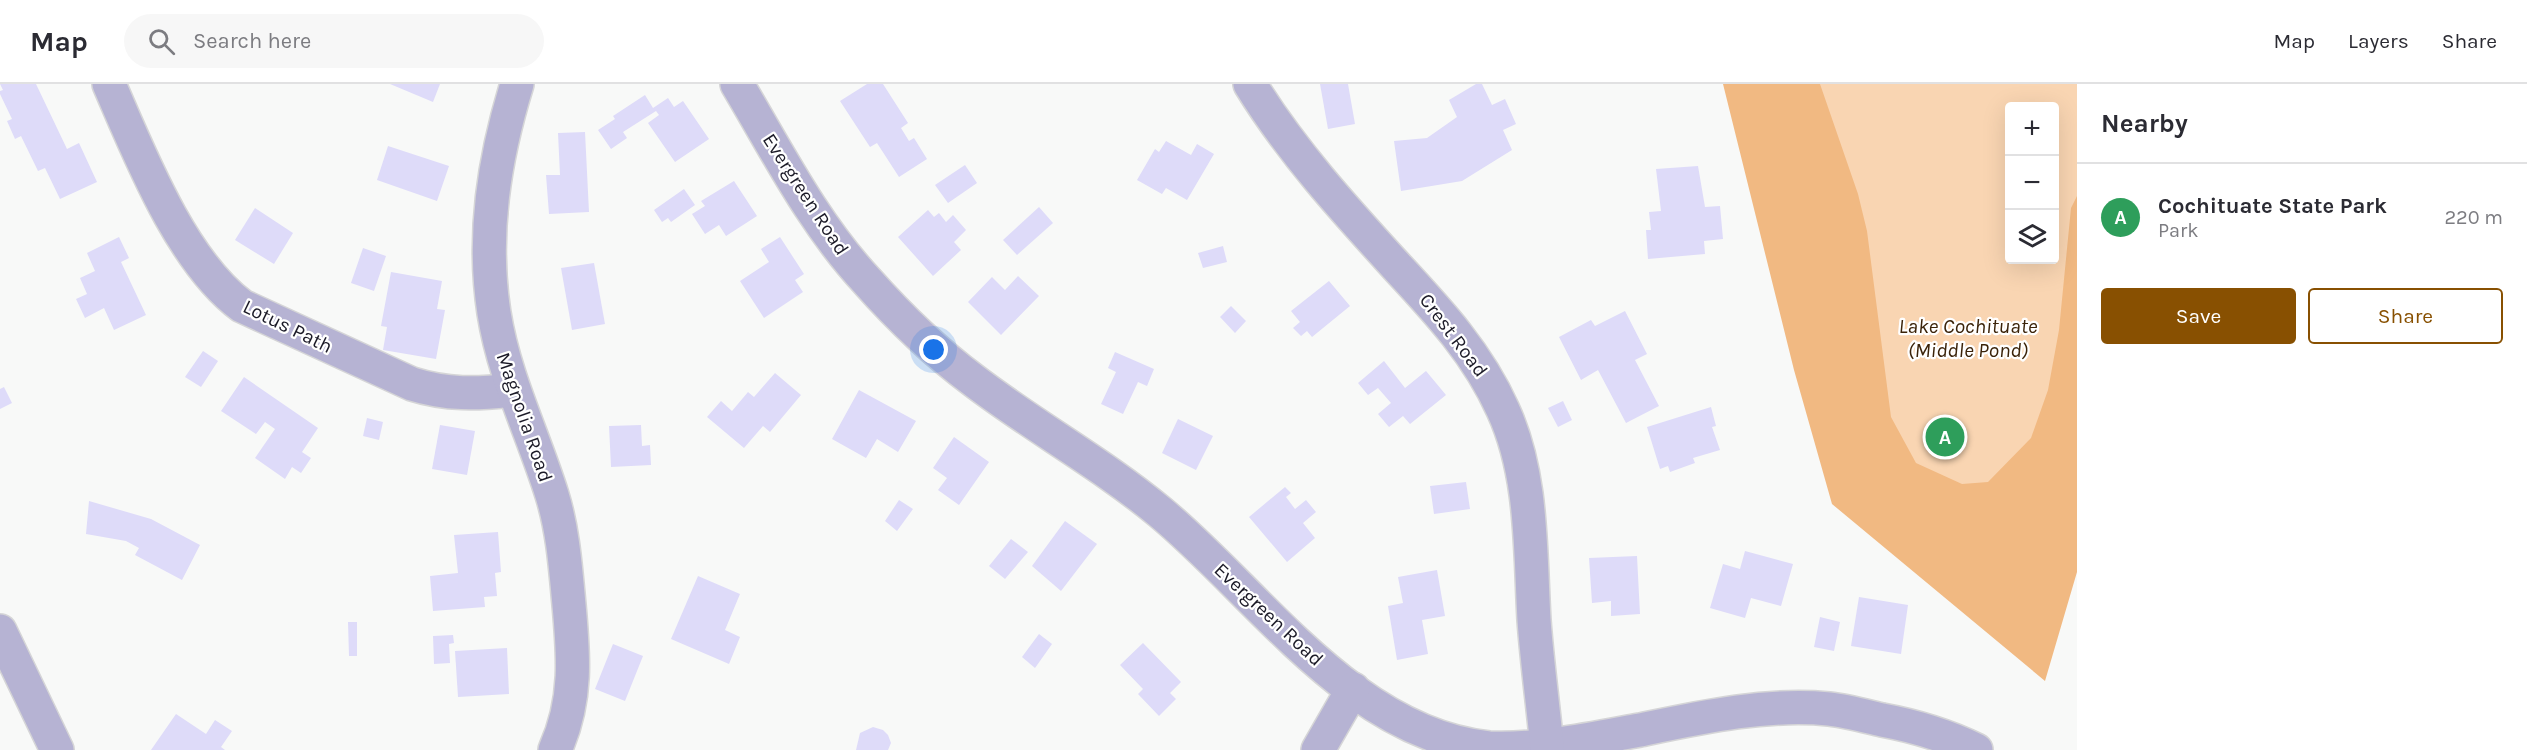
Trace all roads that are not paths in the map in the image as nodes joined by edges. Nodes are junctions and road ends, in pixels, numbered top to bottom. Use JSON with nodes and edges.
{"nodes":[{"id":1,"x":109,"y":84,"type":"edge"},
{"id":2,"x":517,"y":84,"type":"edge"},
{"id":3,"x":737,"y":84,"type":"edge"},
{"id":4,"x":1250,"y":84,"type":"edge"},
{"id":5,"x":513,"y":390,"type":"junction"},
{"id":6,"x":0,"y":631,"type":"edge"},
{"id":7,"x":1353,"y":689,"type":"junction"},
{"id":8,"x":1547,"y":747,"type":"junction"},
{"id":9,"x":57,"y":750,"type":"edge"},
{"id":10,"x":555,"y":750,"type":"edge"},
{"id":11,"x":1318,"y":750,"type":"edge"},
{"id":12,"x":1976,"y":750,"type":"edge"}],
"edges":[{"from":1,"to":5,"type":"street","name":"Lotus Path"},
{"from":2,"to":5,"type":"street","name":"Magnolia Road"},
{"from":3,"to":7,"type":"street","name":"Evergreen Road"},
{"from":4,"to":8,"type":"street","name":"Crest Road"},
{"from":5,"to":10,"type":"street","name":"Magnolia Road"},
{"from":6,"to":9,"type":"street"},
{"from":7,"to":8,"type":"street","name":"Evergreen Road"},
{"from":7,"to":11,"type":"street"},
{"from":8,"to":12,"type":"street","name":"Evergreen Road"}]}
